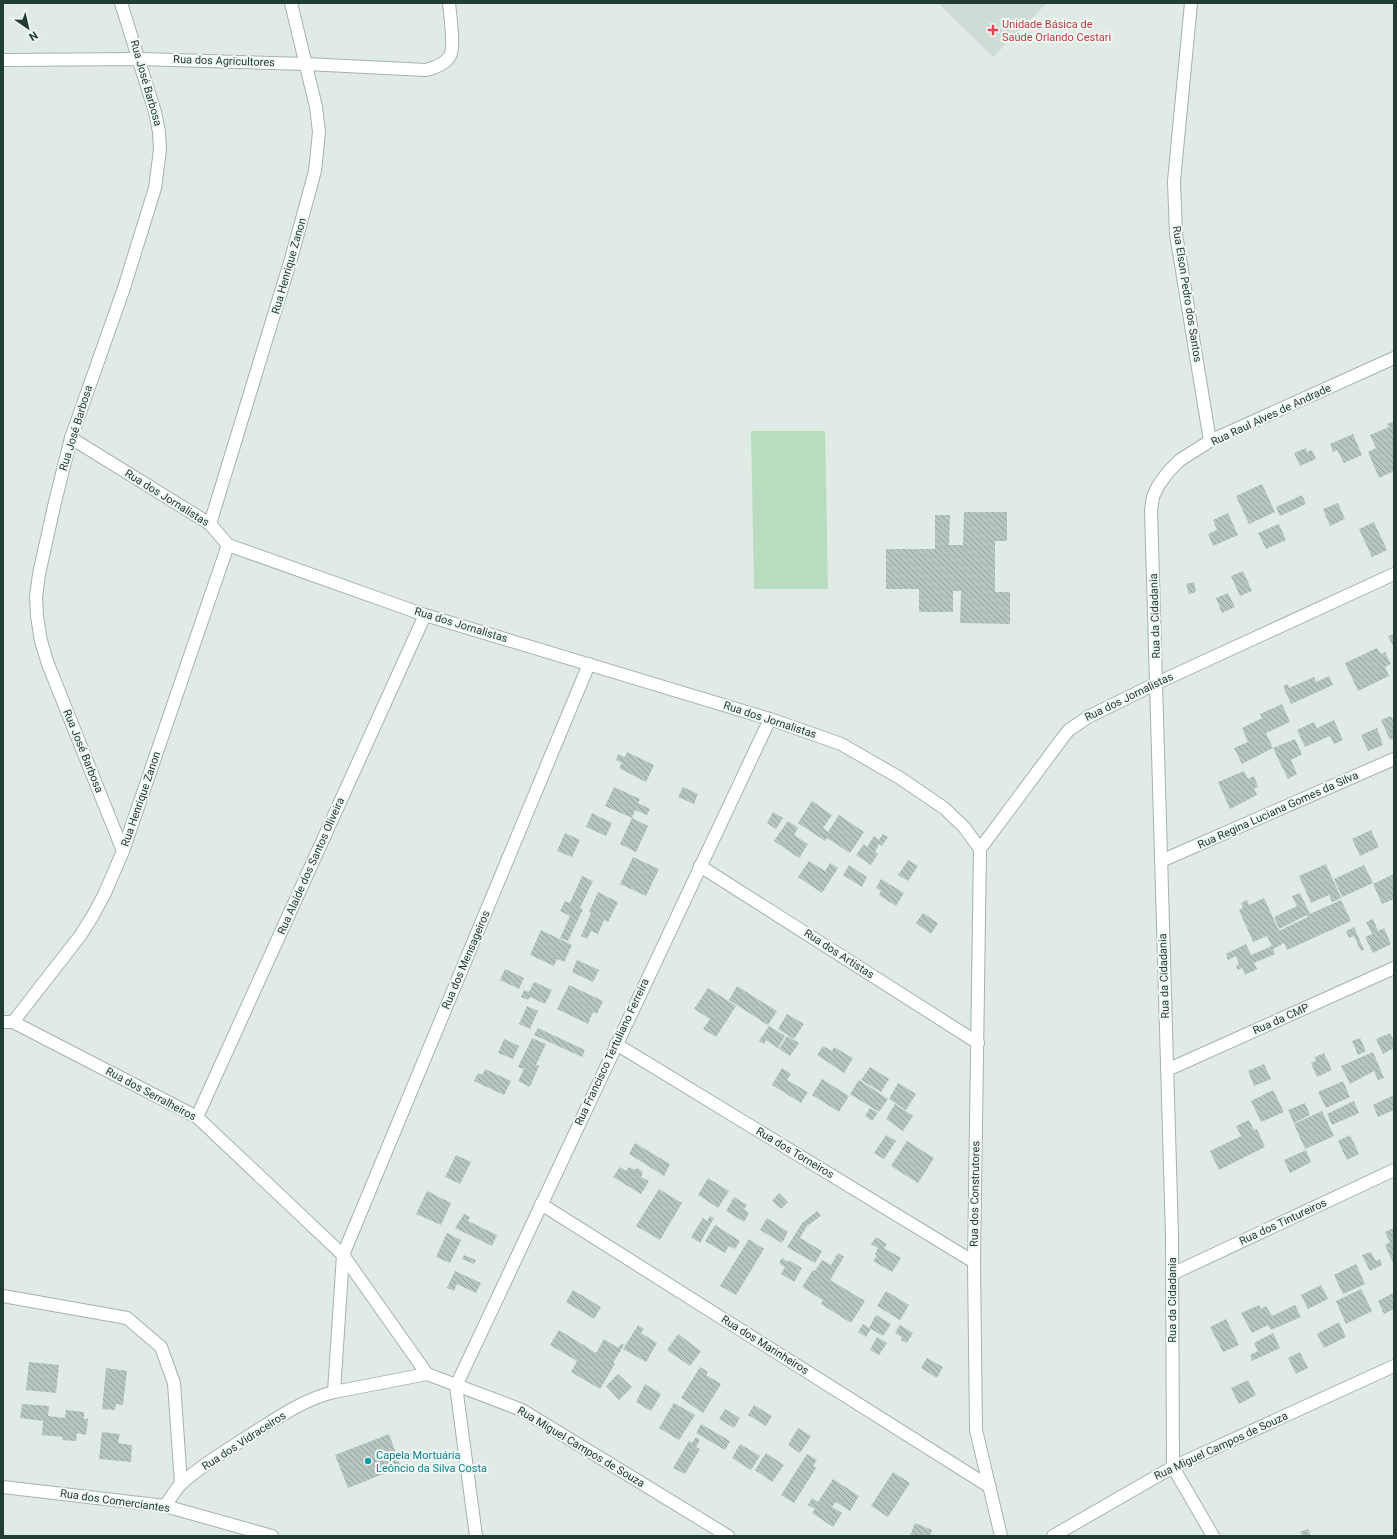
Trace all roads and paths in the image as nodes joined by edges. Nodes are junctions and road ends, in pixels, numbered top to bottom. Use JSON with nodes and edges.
{"nodes":[{"id":1,"x":121,"y":3,"type":"edge"},
{"id":2,"x":291,"y":3,"type":"edge"},
{"id":3,"x":449,"y":3,"type":"edge"},
{"id":4,"x":1191,"y":3,"type":"edge"},
{"id":5,"x":140,"y":59,"type":"junction"},
{"id":6,"x":3,"y":60,"type":"edge"},
{"id":7,"x":306,"y":64,"type":"junction"},
{"id":8,"x":1394,"y":358,"type":"edge"},
{"id":9,"x":71,"y":438,"type":"junction"},
{"id":10,"x":1210,"y":441,"type":"junction"},
{"id":11,"x":1158,"y":486,"type":"joint"},
{"id":12,"x":210,"y":524,"type":"junction"},
{"id":13,"x":228,"y":545,"type":"junction"},
{"id":14,"x":1394,"y":574,"type":"edge"},
{"id":15,"x":425,"y":615,"type":"junction"},
{"id":16,"x":589,"y":664,"type":"junction"},
{"id":17,"x":1157,"y":683,"type":"junction"},
{"id":18,"x":770,"y":719,"type":"junction"},
{"id":19,"x":1394,"y":759,"type":"edge"},
{"id":20,"x":980,"y":849,"type":"junction"},
{"id":21,"x":123,"y":852,"type":"junction"},
{"id":22,"x":1161,"y":861,"type":"junction"},
{"id":23,"x":700,"y":866,"type":"junction"},
{"id":24,"x":1394,"y":968,"type":"edge"},
{"id":25,"x":8,"y":1022,"type":"edge"},
{"id":26,"x":978,"y":1043,"type":"junction"},
{"id":27,"x":616,"y":1044,"type":"junction"},
{"id":28,"x":1167,"y":1070,"type":"junction"},
{"id":29,"x":197,"y":1117,"type":"junction"},
{"id":30,"x":1394,"y":1170,"type":"edge"},
{"id":31,"x":541,"y":1204,"type":"junction"},
{"id":32,"x":343,"y":1255,"type":"junction"},
{"id":33,"x":974,"y":1262,"type":"junction"},
{"id":34,"x":1172,"y":1274,"type":"junction"},
{"id":35,"x":3,"y":1296,"type":"edge"},
{"id":36,"x":1394,"y":1366,"type":"edge"},
{"id":37,"x":426,"y":1374,"type":"junction"},
{"id":38,"x":456,"y":1386,"type":"junction"},
{"id":39,"x":334,"y":1392,"type":"junction"},
{"id":40,"x":1173,"y":1467,"type":"junction"},
{"id":41,"x":181,"y":1484,"type":"junction"},
{"id":42,"x":3,"y":1487,"type":"edge"},
{"id":43,"x":990,"y":1487,"type":"junction"},
{"id":44,"x":165,"y":1506,"type":"junction"},
{"id":45,"x":272,"y":1536,"type":"edge"},
{"id":46,"x":476,"y":1536,"type":"edge"},
{"id":47,"x":728,"y":1536,"type":"edge"},
{"id":48,"x":1001,"y":1536,"type":"edge"},
{"id":49,"x":1054,"y":1536,"type":"edge"},
{"id":50,"x":1213,"y":1536,"type":"edge"}],
"edges":[{"from":1,"to":5,"type":"street","name":"Rua José Barbosa"},
{"from":2,"to":7,"type":"street","name":"Rua Henrique Zanon"},
{"from":3,"to":7,"type":"street","name":"Rua dos Agricultores"},
{"from":4,"to":10,"type":"street","name":"Rua Elson Pedro dos Santos"},
{"from":5,"to":6,"type":"street","name":"Rua dos Agricultores"},
{"from":5,"to":7,"type":"street","name":"Rua dos Agricultores"},
{"from":5,"to":9,"type":"street","name":"Rua José Barbosa"},
{"from":7,"to":12,"type":"street","name":"Rua Henrique Zanon"},
{"from":8,"to":10,"type":"street","name":"Rua Raul Alves de Andrade"},
{"from":9,"to":12,"type":"street","name":"Rua dos Jornalistas"},
{"from":9,"to":21,"type":"street","name":"Rua José Barbosa"},
{"from":10,"to":11,"type":"street","name":"Rua Raul Alves de Andrade"},
{"from":11,"to":17,"type":"street","name":"Rua da Cidadania"},
{"from":12,"to":13,"type":"street","name":"Rua dos Jornalistas"},
{"from":13,"to":15,"type":"street","name":"Rua dos Jornalistas"},
{"from":13,"to":21,"type":"street","name":"Rua Henrique Zanon"},
{"from":14,"to":17,"type":"street","name":"Rua dos Jornalistas"},
{"from":15,"to":16,"type":"street","name":"Rua dos Jornalistas"},
{"from":15,"to":29,"type":"street","name":"Rua Alaíde dos Santos Oliveira"},
{"from":16,"to":18,"type":"street","name":"Rua dos Jornalistas"},
{"from":16,"to":32,"type":"street","name":"Rua dos Mensageiros"},
{"from":17,"to":20,"type":"street","name":"Rua dos Jornalistas"},
{"from":17,"to":22,"type":"street","name":"Rua da Cidadania"},
{"from":18,"to":20,"type":"street","name":"Rua dos Jornalistas"},
{"from":18,"to":23,"type":"street","name":"Rua Francisco Tertuliano Ferreira"},
{"from":19,"to":22,"type":"street","name":"Rua Regina Luciana Gomes da Silva"},
{"from":20,"to":26,"type":"street","name":"Rua dos Construtores"},
{"from":21,"to":25,"type":"street","name":"Rua Henrique Zanon"},
{"from":22,"to":28,"type":"street","name":"Rua da Cidadania"},
{"from":23,"to":26,"type":"street","name":"Rua dos Artistas"},
{"from":23,"to":27,"type":"street","name":"Rua Francisco Tertuliano Ferreira"},
{"from":24,"to":28,"type":"street","name":"Rua da CMP"},
{"from":25,"to":29,"type":"street","name":"Rua dos Serralheiros"},
{"from":26,"to":33,"type":"street","name":"Rua dos Construtores"},
{"from":27,"to":31,"type":"street","name":"Rua Francisco Tertuliano Ferreira"},
{"from":27,"to":33,"type":"street","name":"Rua dos Torneiros"},
{"from":28,"to":34,"type":"street","name":"Rua da Cidadania"},
{"from":29,"to":32,"type":"street","name":"Rua dos Serralheiros"},
{"from":30,"to":34,"type":"street","name":"Rua dos Tintureiros"},
{"from":31,"to":38,"type":"street","name":"Rua Francisco Tertuliano Ferreira"},
{"from":31,"to":43,"type":"street","name":"Rua dos Marinheiros"},
{"from":32,"to":37,"type":"street","name":"Rua dos Serralheiros"},
{"from":32,"to":39,"type":"street","name":"Rua dos Mensageiros"},
{"from":33,"to":43,"type":"street","name":"Rua dos Construtores"},
{"from":34,"to":40,"type":"street","name":"Rua da Cidadania"},
{"from":35,"to":41,"type":"street"},
{"from":36,"to":40,"type":"street","name":"Rua Miguel Campos de Souza"},
{"from":37,"to":38,"type":"street","name":"Rua Miguel Campos de Souza"},
{"from":37,"to":39,"type":"street","name":"Rua dos Vidraceiros"},
{"from":38,"to":46,"type":"street"},
{"from":38,"to":47,"type":"street","name":"Rua Miguel Campos de Souza"},
{"from":39,"to":41,"type":"street","name":"Rua dos Vidraceiros"},
{"from":40,"to":49,"type":"street","name":"Rua Miguel Campos de Souza"},
{"from":40,"to":50,"type":"street"},
{"from":41,"to":44,"type":"street","name":"Rua dos Vidraceiros"},
{"from":42,"to":44,"type":"street","name":"Rua dos Comerciantes"},
{"from":43,"to":48,"type":"street","name":"Rua dos Construtores"},
{"from":44,"to":45,"type":"street","name":"Rua dos Comerciantes"}]}
